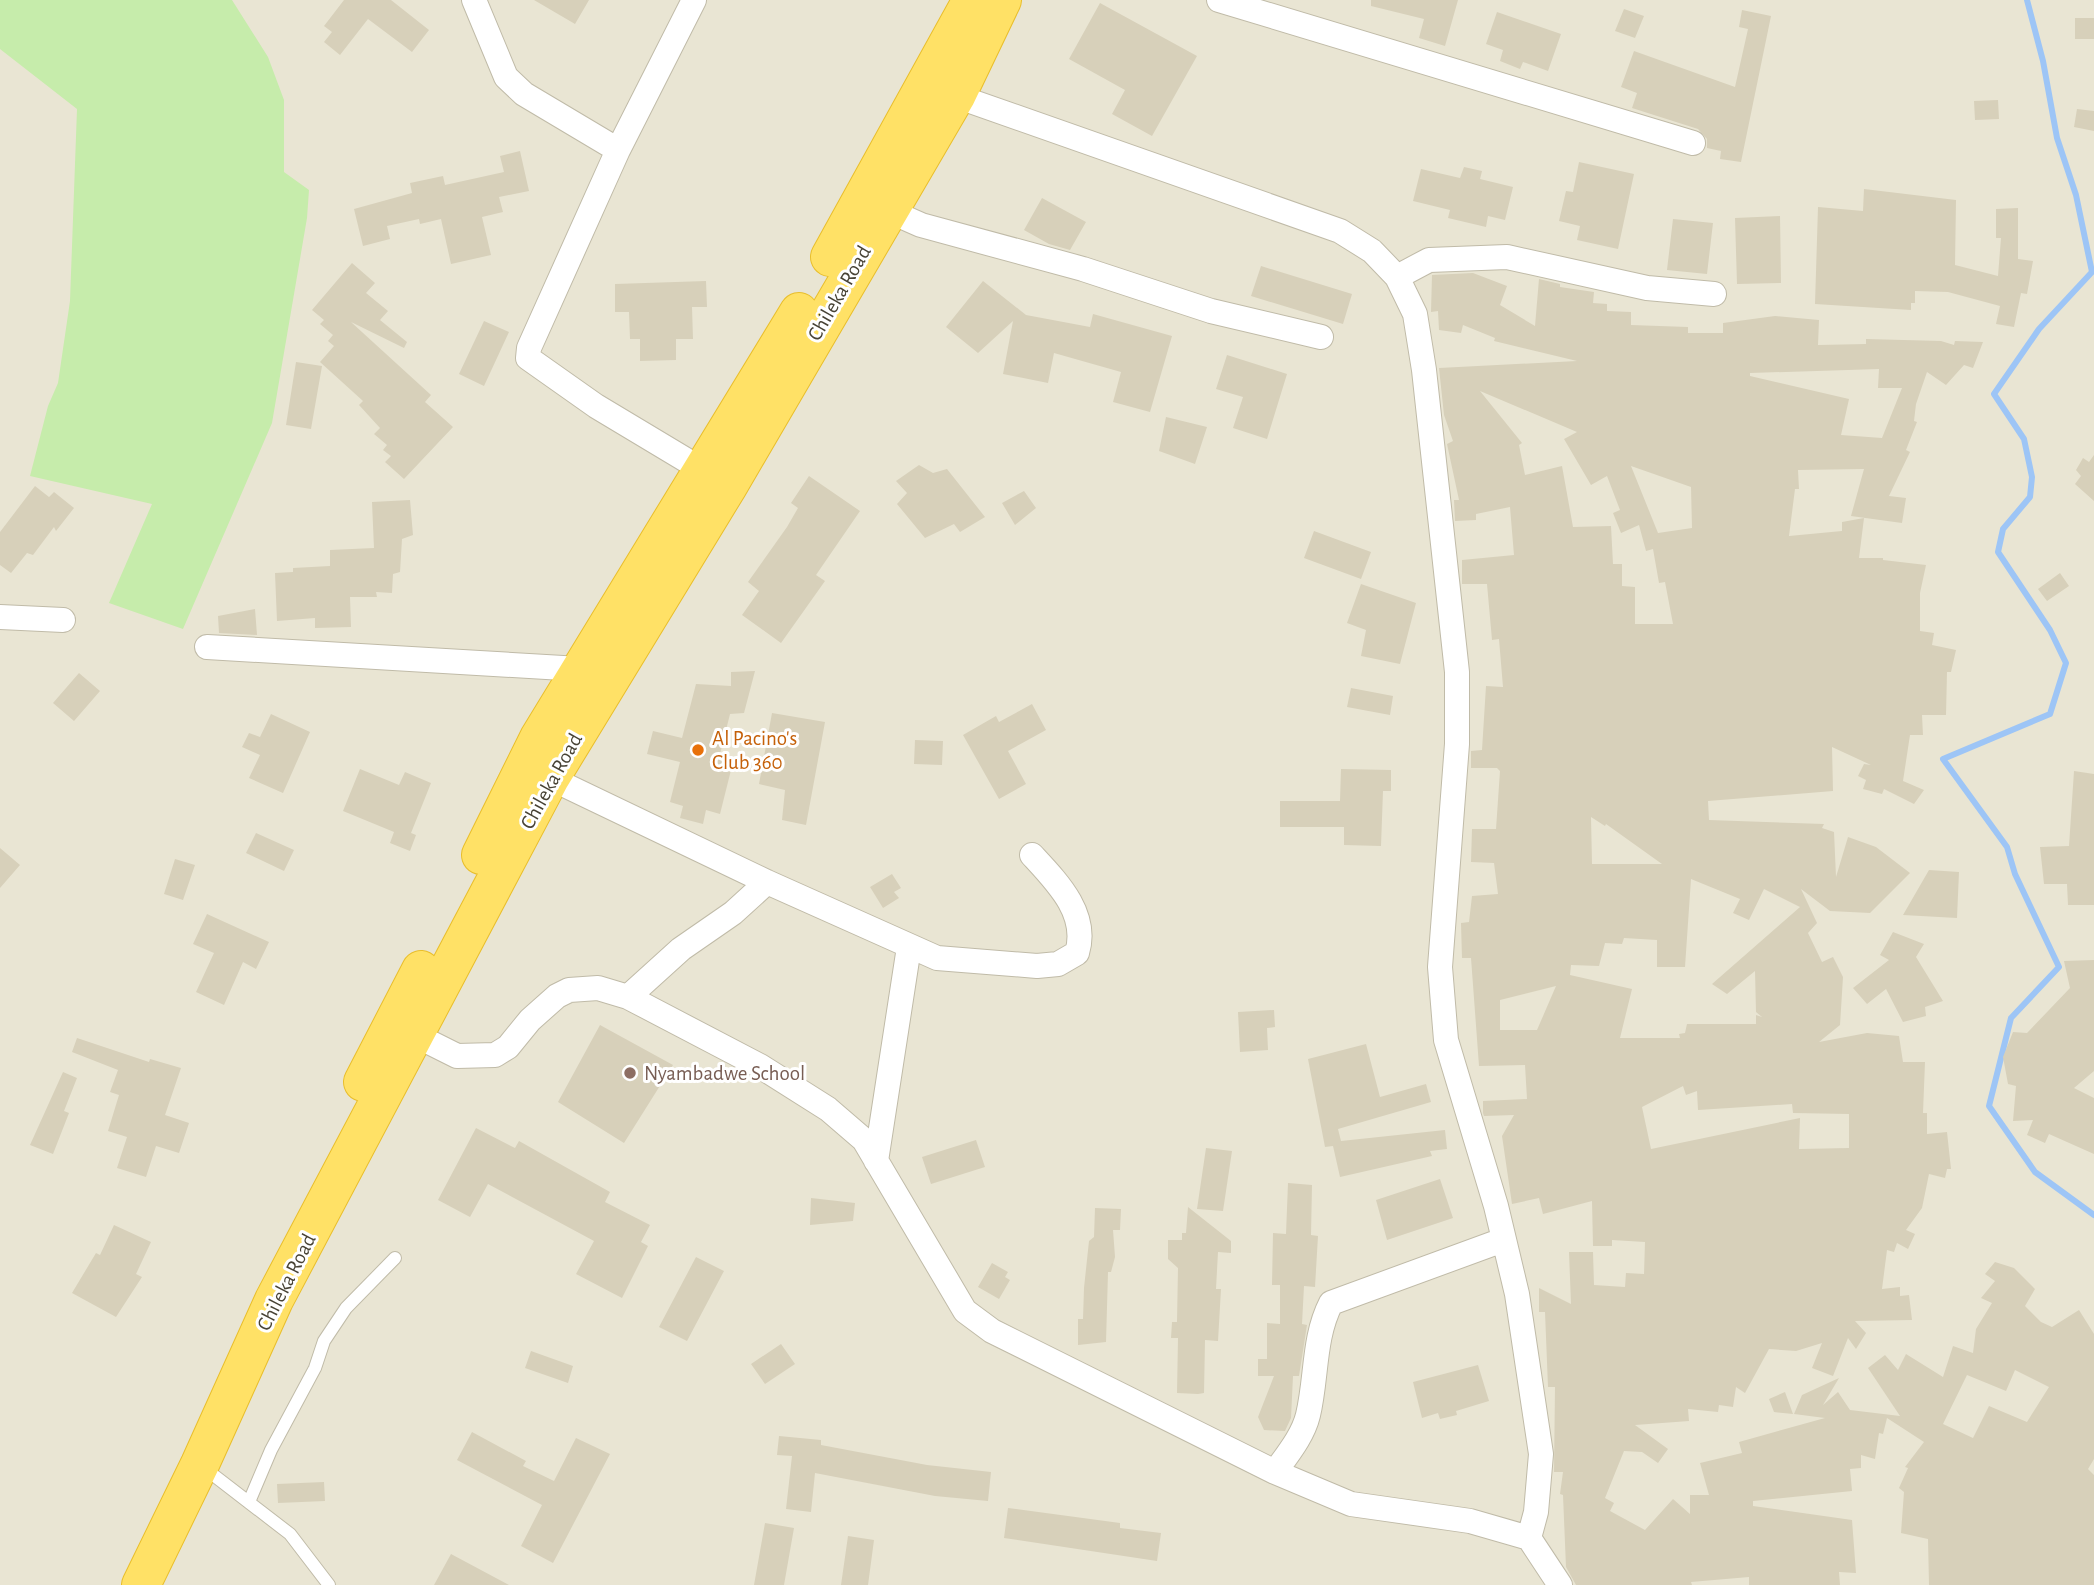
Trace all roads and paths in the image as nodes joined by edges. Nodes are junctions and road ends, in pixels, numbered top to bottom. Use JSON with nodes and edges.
{"nodes":[{"id":1,"x":474,"y":0,"type":"edge"},
{"id":2,"x":694,"y":0,"type":"edge"},
{"id":3,"x":972,"y":0,"type":"edge"},
{"id":4,"x":1002,"y":0,"type":"edge"},
{"id":5,"x":1219,"y":0,"type":"edge"},
{"id":6,"x":956,"y":96,"type":"junction"},
{"id":7,"x":1693,"y":143,"type":"dead end"},
{"id":8,"x":618,"y":150,"type":"junction"},
{"id":9,"x":887,"y":209,"type":"junction"},
{"id":10,"x":1397,"y":277,"type":"junction"},
{"id":11,"x":1714,"y":294,"type":"dead end"},
{"id":12,"x":1321,"y":337,"type":"dead end"},
{"id":13,"x":701,"y":469,"type":"junction"},
{"id":14,"x":0,"y":617,"type":"edge"},
{"id":15,"x":63,"y":620,"type":"dead end"},
{"id":16,"x":207,"y":647,"type":"dead end"},
{"id":17,"x":580,"y":669,"type":"junction"},
{"id":18,"x":550,"y":778,"type":"junction"},
{"id":19,"x":1032,"y":855,"type":"dead end"},
{"id":20,"x":767,"y":882,"type":"junction"},
{"id":21,"x":909,"y":947,"type":"junction"},
{"id":22,"x":628,"y":997,"type":"junction"},
{"id":23,"x":417,"y":1036,"type":"junction"},
{"id":24,"x":876,"y":1161,"type":"junction"},
{"id":25,"x":1503,"y":1240,"type":"junction"},
{"id":26,"x":395,"y":1258,"type":"dead end"},
{"id":27,"x":200,"y":1464,"type":"junction"},
{"id":28,"x":1275,"y":1472,"type":"junction"},
{"id":29,"x":249,"y":1502,"type":"junction"},
{"id":30,"x":1530,"y":1538,"type":"junction"},
{"id":31,"x":114,"y":1585,"type":"edge"},
{"id":32,"x":141,"y":1585,"type":"edge"},
{"id":33,"x":329,"y":1585,"type":"edge"},
{"id":34,"x":1560,"y":1585,"type":"edge"}],
"edges":[{"from":1,"to":8,"type":"street"},
{"from":2,"to":8,"type":"street"},
{"from":3,"to":13,"type":"highway","name":"Chileka Road"},
{"from":4,"to":6,"type":"highway","name":"Chileka Road"},
{"from":5,"to":7,"type":"street"},
{"from":6,"to":9,"type":"highway","name":"Chileka Road"},
{"from":6,"to":10,"type":"street"},
{"from":8,"to":13,"type":"street"},
{"from":9,"to":12,"type":"street"},
{"from":9,"to":18,"type":"highway","name":"Chileka Road"},
{"from":10,"to":11,"type":"street"},
{"from":10,"to":25,"type":"street"},
{"from":13,"to":17,"type":"highway","name":"Chileka Road"},
{"from":14,"to":15,"type":"street"},
{"from":16,"to":17,"type":"street"},
{"from":17,"to":31,"type":"highway","name":"Chileka Road"},
{"from":18,"to":20,"type":"street"},
{"from":18,"to":23,"type":"highway","name":"Chileka Road"},
{"from":19,"to":21,"type":"street"},
{"from":20,"to":21,"type":"street"},
{"from":20,"to":22,"type":"street"},
{"from":21,"to":24,"type":"street"},
{"from":22,"to":23,"type":"street"},
{"from":22,"to":24,"type":"street"},
{"from":23,"to":27,"type":"highway","name":"Chileka Road"},
{"from":24,"to":28,"type":"street"},
{"from":25,"to":28,"type":"street"},
{"from":25,"to":30,"type":"street"},
{"from":26,"to":29,"type":"lane"},
{"from":27,"to":29,"type":"lane"},
{"from":27,"to":32,"type":"highway","name":"Chileka Road"},
{"from":28,"to":30,"type":"street"},
{"from":29,"to":33,"type":"lane"},
{"from":30,"to":34,"type":"street"}]}
